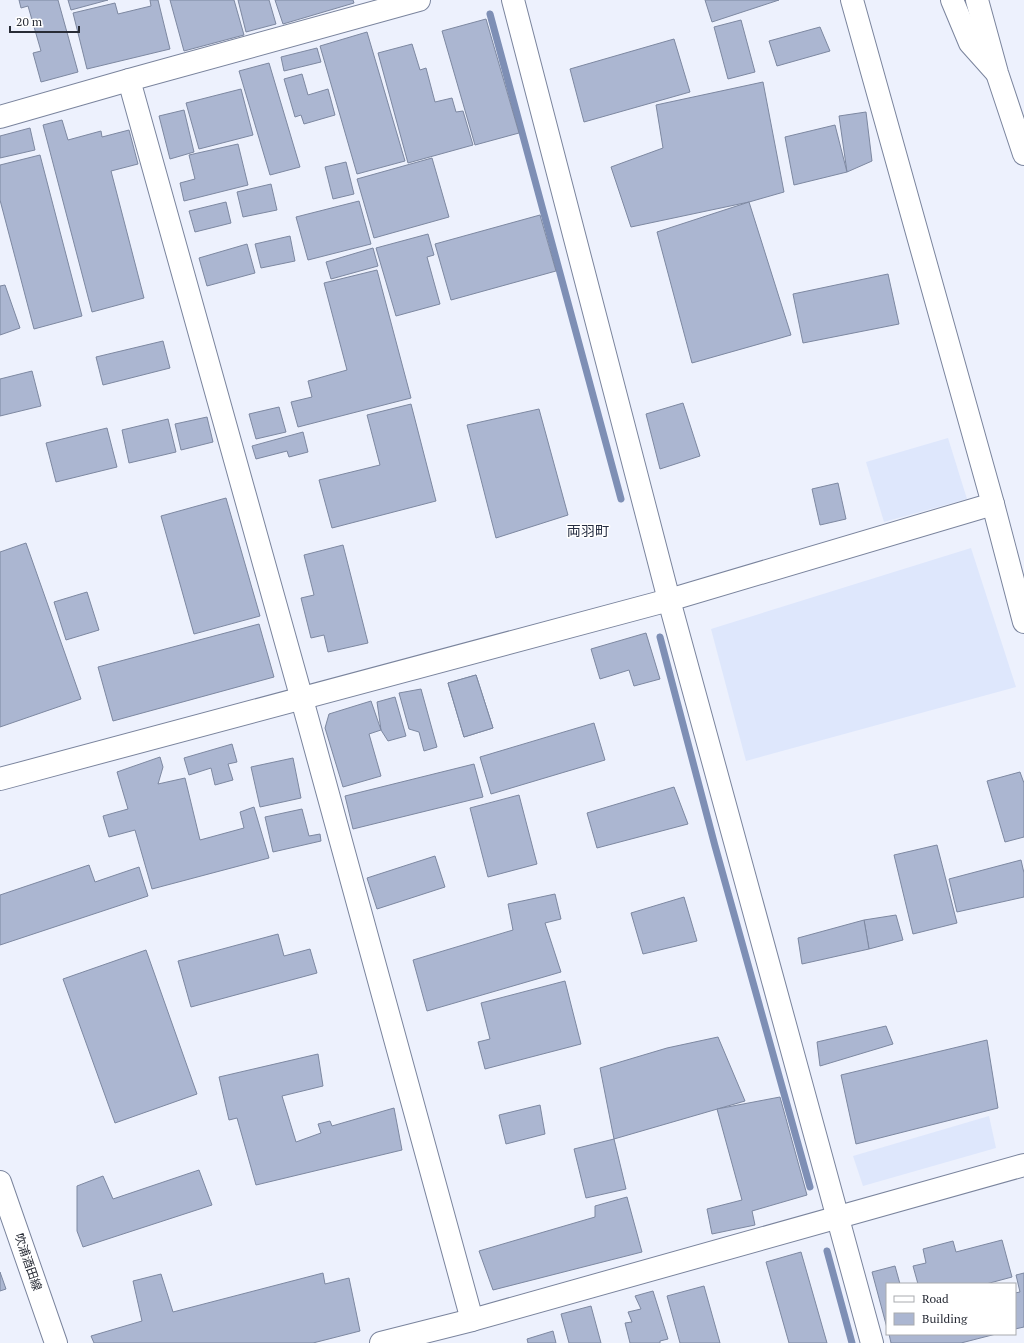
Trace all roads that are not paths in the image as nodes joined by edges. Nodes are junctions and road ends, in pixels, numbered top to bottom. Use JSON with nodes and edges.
{"nodes":[{"id":1,"x":419,"y":0,"type":"edge"},
{"id":2,"x":514,"y":0,"type":"edge"},
{"id":3,"x":852,"y":0,"type":"edge"},
{"id":4,"x":952,"y":0,"type":"edge"},
{"id":5,"x":977,"y":0,"type":"edge"},
{"id":6,"x":997,"y":73,"type":"junction"},
{"id":7,"x":129,"y":80,"type":"junction"},
{"id":8,"x":0,"y":117,"type":"edge"},
{"id":9,"x":1024,"y":154,"type":"edge"},
{"id":10,"x":993,"y":504,"type":"junction"},
{"id":11,"x":669,"y":600,"type":"junction"},
{"id":12,"x":1024,"y":622,"type":"edge"},
{"id":13,"x":302,"y":698,"type":"junction"},
{"id":14,"x":0,"y":779,"type":"edge"},
{"id":15,"x":1024,"y":1165,"type":"edge"},
{"id":16,"x":0,"y":1182,"type":"edge"},
{"id":17,"x":838,"y":1217,"type":"junction"},
{"id":18,"x":472,"y":1320,"type":"junction"},
{"id":19,"x":56,"y":1343,"type":"edge"},
{"id":20,"x":382,"y":1343,"type":"edge"},
{"id":21,"x":872,"y":1343,"type":"edge"}],
"edges":[{"from":1,"to":7,"type":"street"},
{"from":2,"to":11,"type":"street"},
{"from":3,"to":10,"type":"street"},
{"from":4,"to":6,"type":"street"},
{"from":5,"to":6,"type":"street"},
{"from":6,"to":9,"type":"street"},
{"from":7,"to":8,"type":"street"},
{"from":7,"to":13,"type":"street"},
{"from":10,"to":11,"type":"street"},
{"from":10,"to":12,"type":"street"},
{"from":11,"to":13,"type":"street"},
{"from":11,"to":17,"type":"street"},
{"from":13,"to":14,"type":"street"},
{"from":13,"to":18,"type":"street"},
{"from":15,"to":17,"type":"street"},
{"from":16,"to":19,"type":"street","name":"吹浦酒田線"},
{"from":17,"to":18,"type":"street"},
{"from":17,"to":21,"type":"street"},
{"from":18,"to":20,"type":"street"}]}
